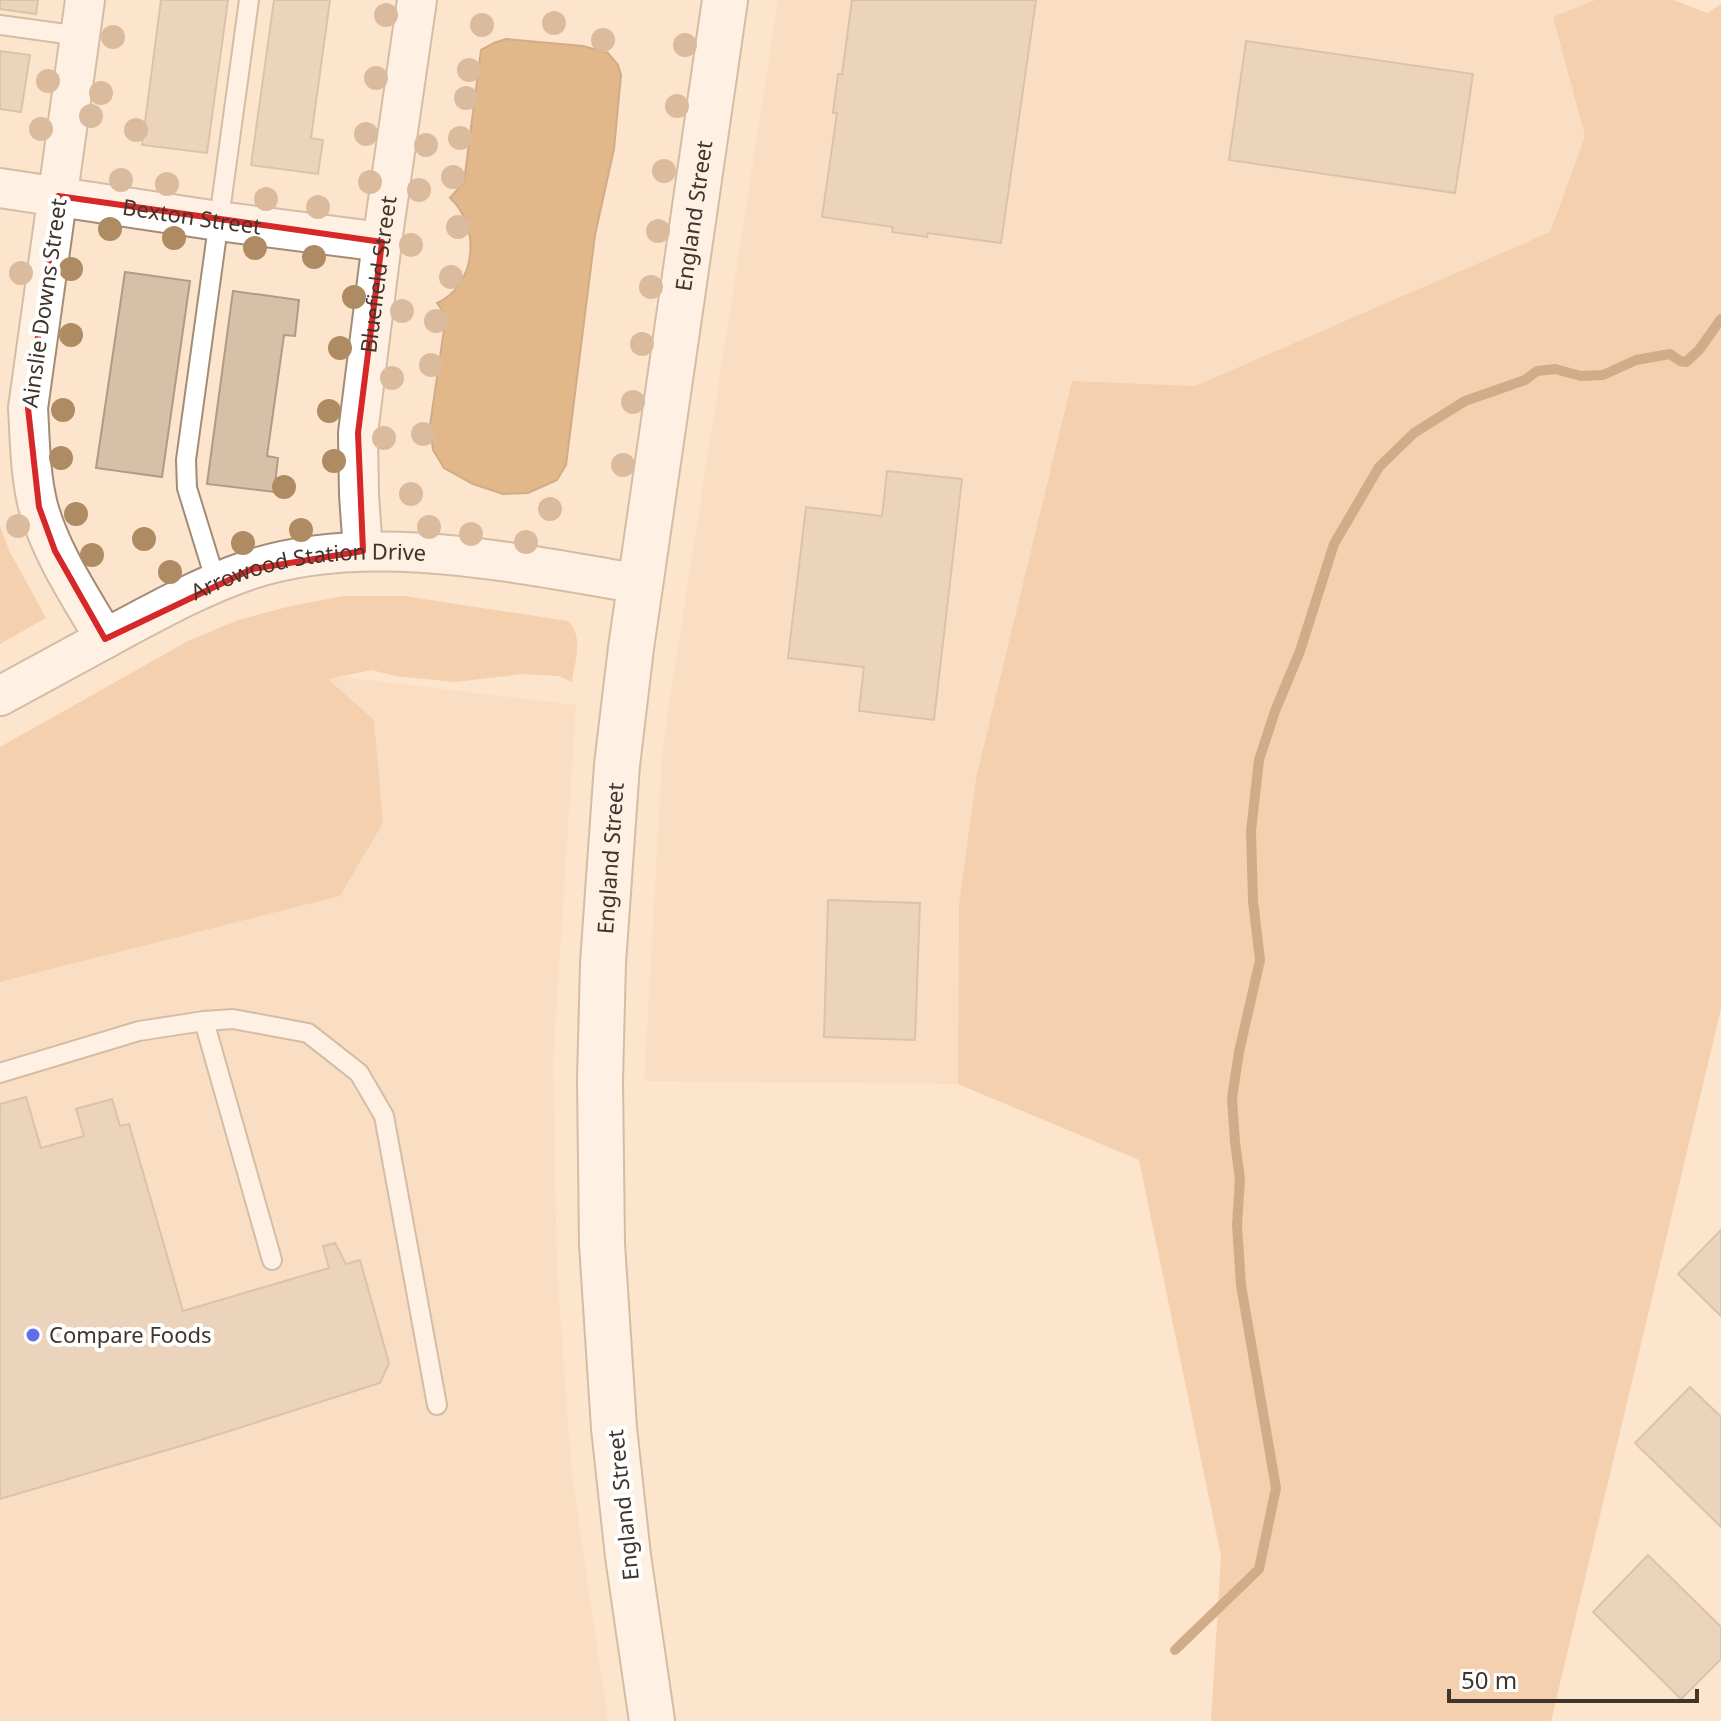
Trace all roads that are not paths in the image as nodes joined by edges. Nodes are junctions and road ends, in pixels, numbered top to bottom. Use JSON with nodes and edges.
{"nodes":[{"id":1,"x":249,"y":0,"type":"edge"},
{"id":2,"x":417,"y":0,"type":"edge"},
{"id":3,"x":725,"y":0,"type":"edge"},
{"id":4,"x":83,"y":18,"type":"edge"},
{"id":5,"x":0,"y":25,"type":"edge"},
{"id":6,"x":0,"y":188,"type":"edge"},
{"id":7,"x":58,"y":196,"type":"junction"},
{"id":8,"x":218,"y":221,"type":"junction"},
{"id":9,"x":382,"y":242,"type":"junction"},
{"id":10,"x":363,"y":551,"type":"junction"},
{"id":11,"x":216,"y":582,"type":"junction"},
{"id":12,"x":641,"y":584,"type":"junction"},
{"id":13,"x":105,"y":639,"type":"junction"},
{"id":14,"x":0,"y":696,"type":"edge"},
{"id":15,"x":204,"y":1021,"type":"junction"},
{"id":16,"x":0,"y":1073,"type":"edge"},
{"id":17,"x":272,"y":1260,"type":"dead end"},
{"id":18,"x":437,"y":1405,"type":"dead end"},
{"id":19,"x":652,"y":1721,"type":"edge"}],
"edges":[{"from":1,"to":8,"type":"lane"},
{"from":2,"to":9,"type":"street","name":"Bluefield Street"},
{"from":3,"to":12,"type":"street","name":"England Street"},
{"from":4,"to":5,"type":"lane"},
{"from":4,"to":7,"type":"street","name":"Ainslie Downs Street"},
{"from":6,"to":7,"type":"street","name":"Bexton Street"},
{"from":7,"to":8,"type":"street","name":"Bexton Street"},
{"from":7,"to":13,"type":"street","name":"Ainslie Downs Street"},
{"from":8,"to":9,"type":"street","name":"Bexton Street"},
{"from":8,"to":11,"type":"lane"},
{"from":9,"to":10,"type":"street","name":"Bluefield Street"},
{"from":10,"to":11,"type":"street","name":"Arrowood Station Drive"},
{"from":10,"to":12,"type":"street","name":"Arrowood Station Drive"},
{"from":11,"to":13,"type":"street","name":"Arrowood Station Drive"},
{"from":12,"to":19,"type":"street","name":"England Street"},
{"from":13,"to":14,"type":"street","name":"Arrowood Station Drive"},
{"from":15,"to":16,"type":"lane"},
{"from":15,"to":17,"type":"lane"},
{"from":15,"to":18,"type":"lane"}]}
